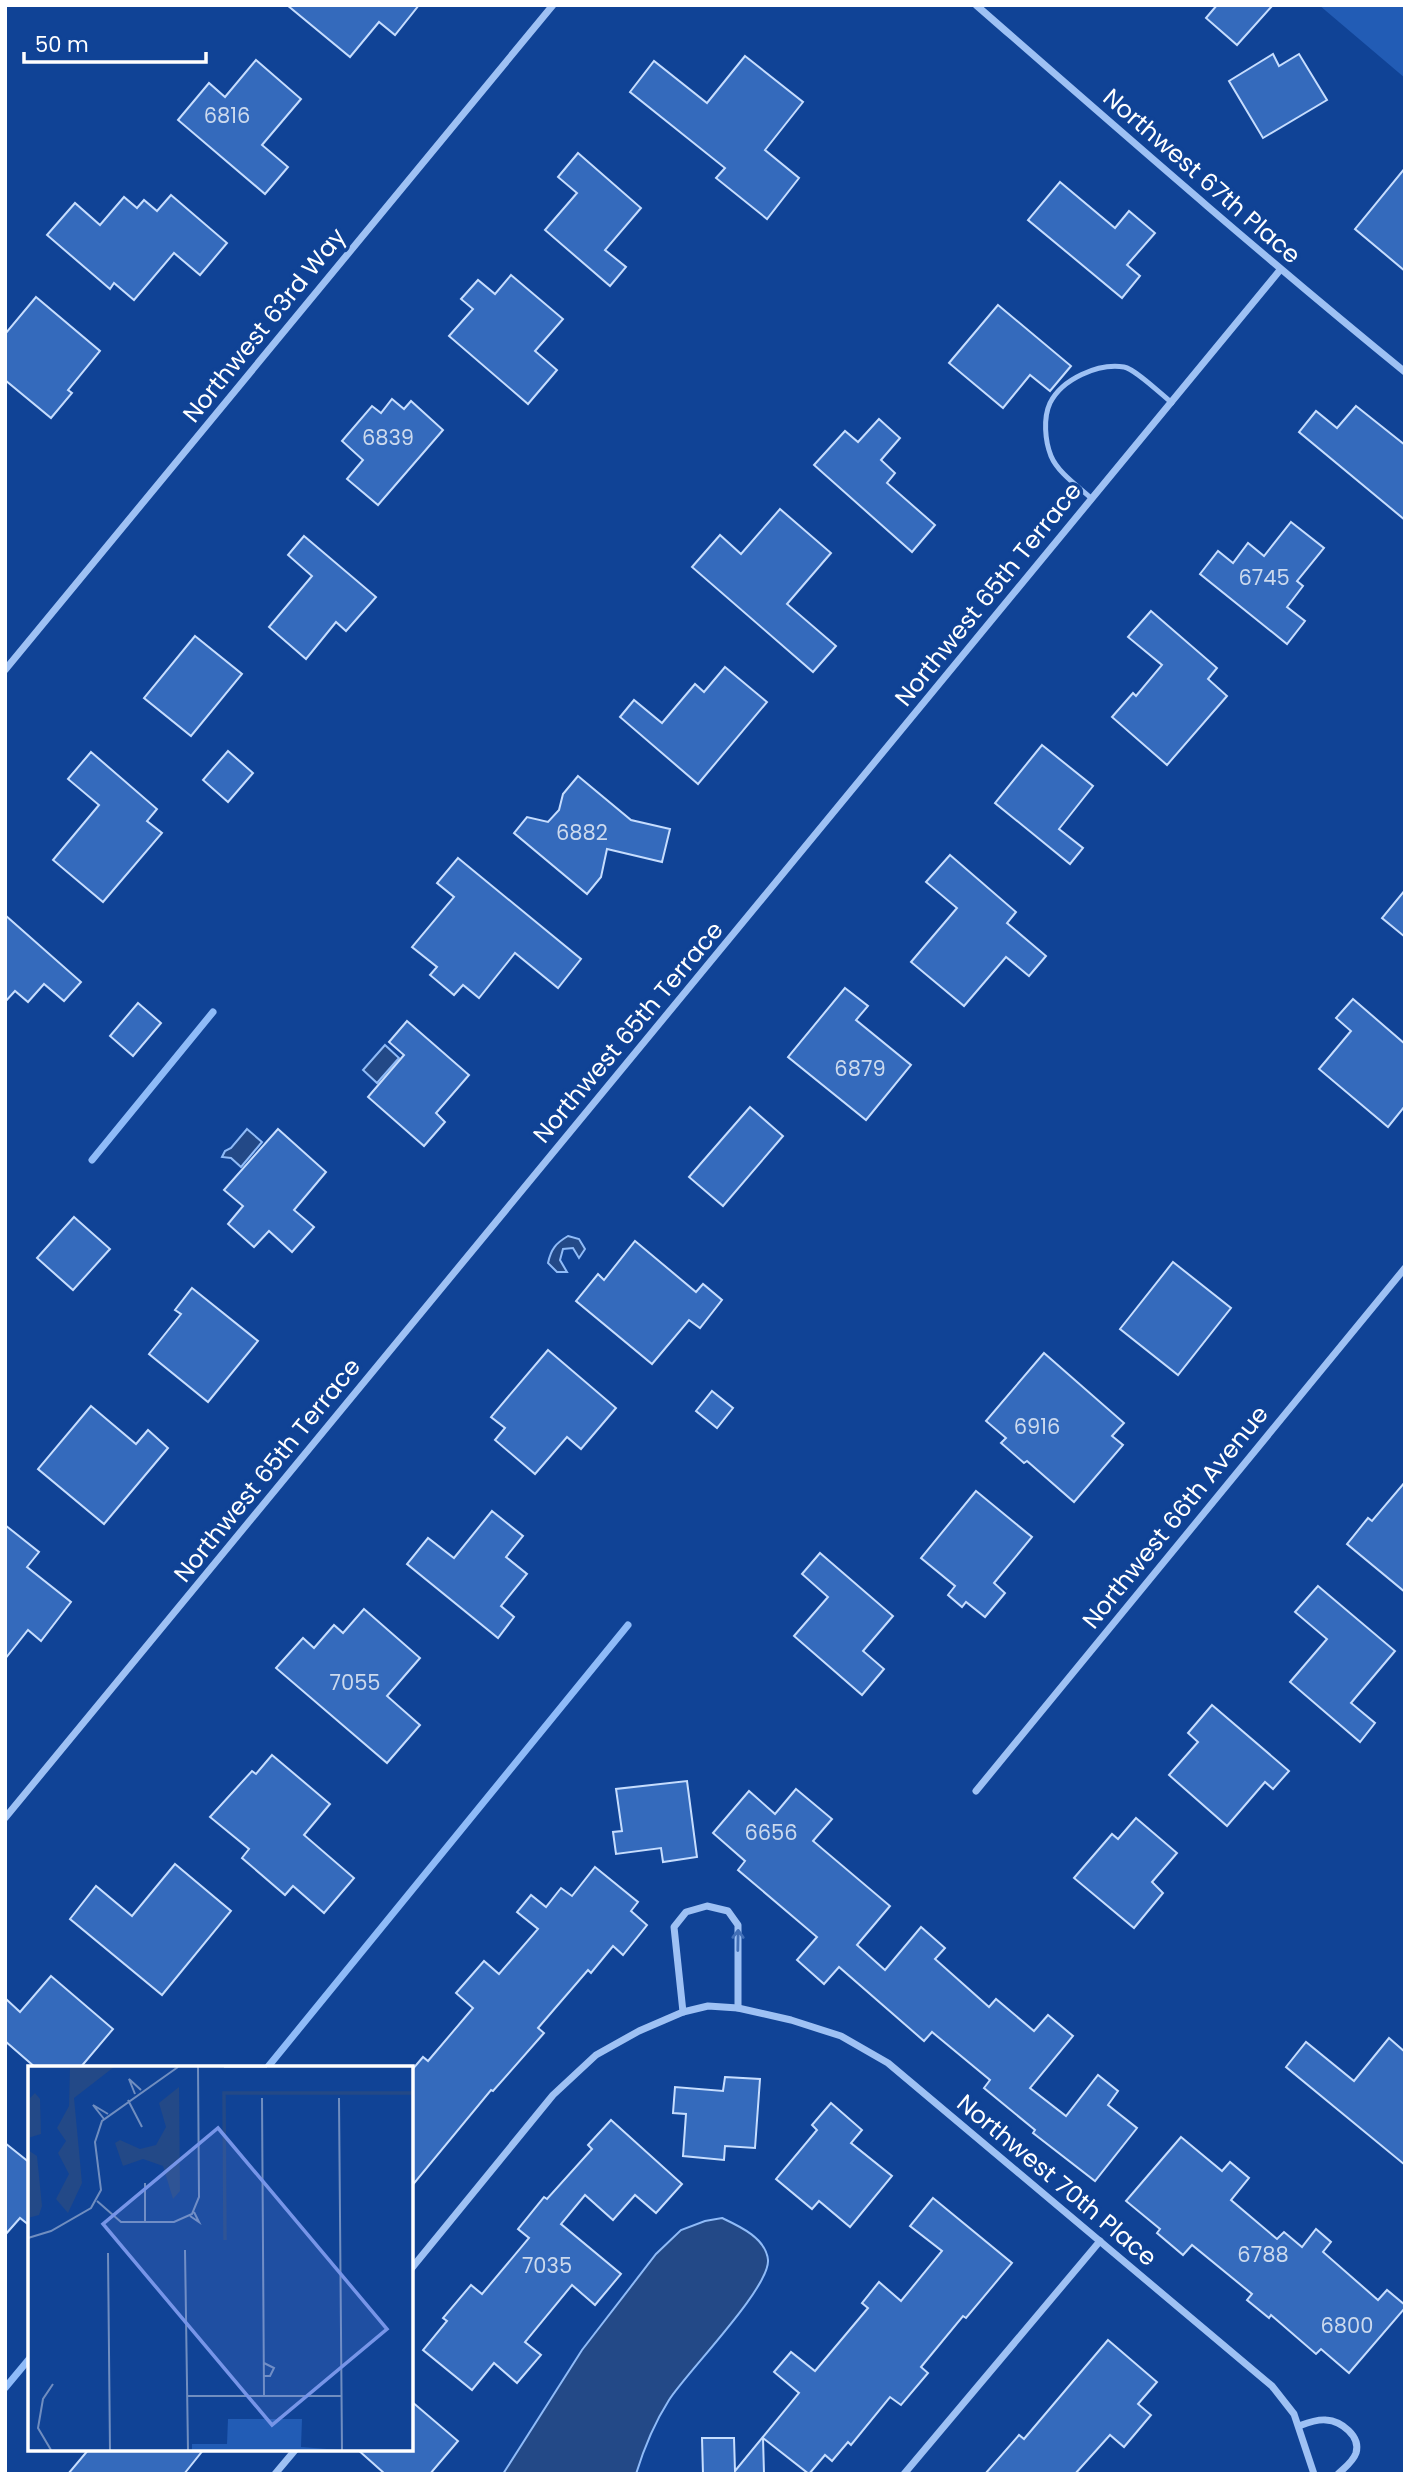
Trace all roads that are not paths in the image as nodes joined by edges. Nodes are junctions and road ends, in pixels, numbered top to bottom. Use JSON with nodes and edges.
{"nodes":[{"id":1,"x":553,"y":5,"type":"edge"},
{"id":2,"x":976,"y":5,"type":"edge"},
{"id":3,"x":1280,"y":270,"type":"junction"},
{"id":4,"x":1405,"y":372,"type":"edge"},
{"id":5,"x":1172,"y":402,"type":"junction"},
{"id":6,"x":1092,"y":499,"type":"junction"},
{"id":7,"x":5,"y":670,"type":"edge"},
{"id":8,"x":1405,"y":1268,"type":"edge"},
{"id":9,"x":976,"y":1791,"type":"dead end"},
{"id":10,"x":5,"y":1818,"type":"edge"},
{"id":11,"x":738,"y":2008,"type":"junction"},
{"id":12,"x":683,"y":2012,"type":"junction"},
{"id":13,"x":1100,"y":2241,"type":"junction"},
{"id":14,"x":413,"y":2267,"type":"edge"},
{"id":15,"x":1299,"y":2426,"type":"junction"},
{"id":16,"x":294,"y":2451,"type":"edge"},
{"id":17,"x":275,"y":2474,"type":"edge"},
{"id":18,"x":904,"y":2474,"type":"edge"},
{"id":19,"x":1314,"y":2474,"type":"edge"},
{"id":20,"x":1338,"y":2474,"type":"edge"}],
"edges":[{"from":1,"to":7,"type":"street","name":"Northwest 63rd Way"},
{"from":2,"to":3,"type":"street","name":"Northwest 67th Place"},
{"from":3,"to":4,"type":"street","name":"Northwest 67th Place"},
{"from":3,"to":5,"type":"street","name":"Northwest 65th Terrace"},
{"from":5,"to":6,"type":"street","name":"Northwest 65th Terrace"},
{"from":5,"to":6,"type":"lane"},
{"from":6,"to":10,"type":"street","name":"Northwest 65th Terrace"},
{"from":8,"to":9,"type":"street","name":"Northwest 66th Avenue"},
{"from":11,"to":12,"type":"street","name":"Northwest 70th Place"},
{"from":11,"to":12,"type":"street","one_way":true},
{"from":11,"to":13,"type":"street","name":"Northwest 70th Place"},
{"from":12,"to":14,"type":"street","name":"Northwest 70th Place"},
{"from":13,"to":15,"type":"street","name":"Northwest 70th Place"},
{"from":13,"to":18,"type":"street"},
{"from":15,"to":19,"type":"street","name":"Northwest 70th Place"},
{"from":15,"to":20,"type":"street"},
{"from":16,"to":17,"type":"street"}]}
